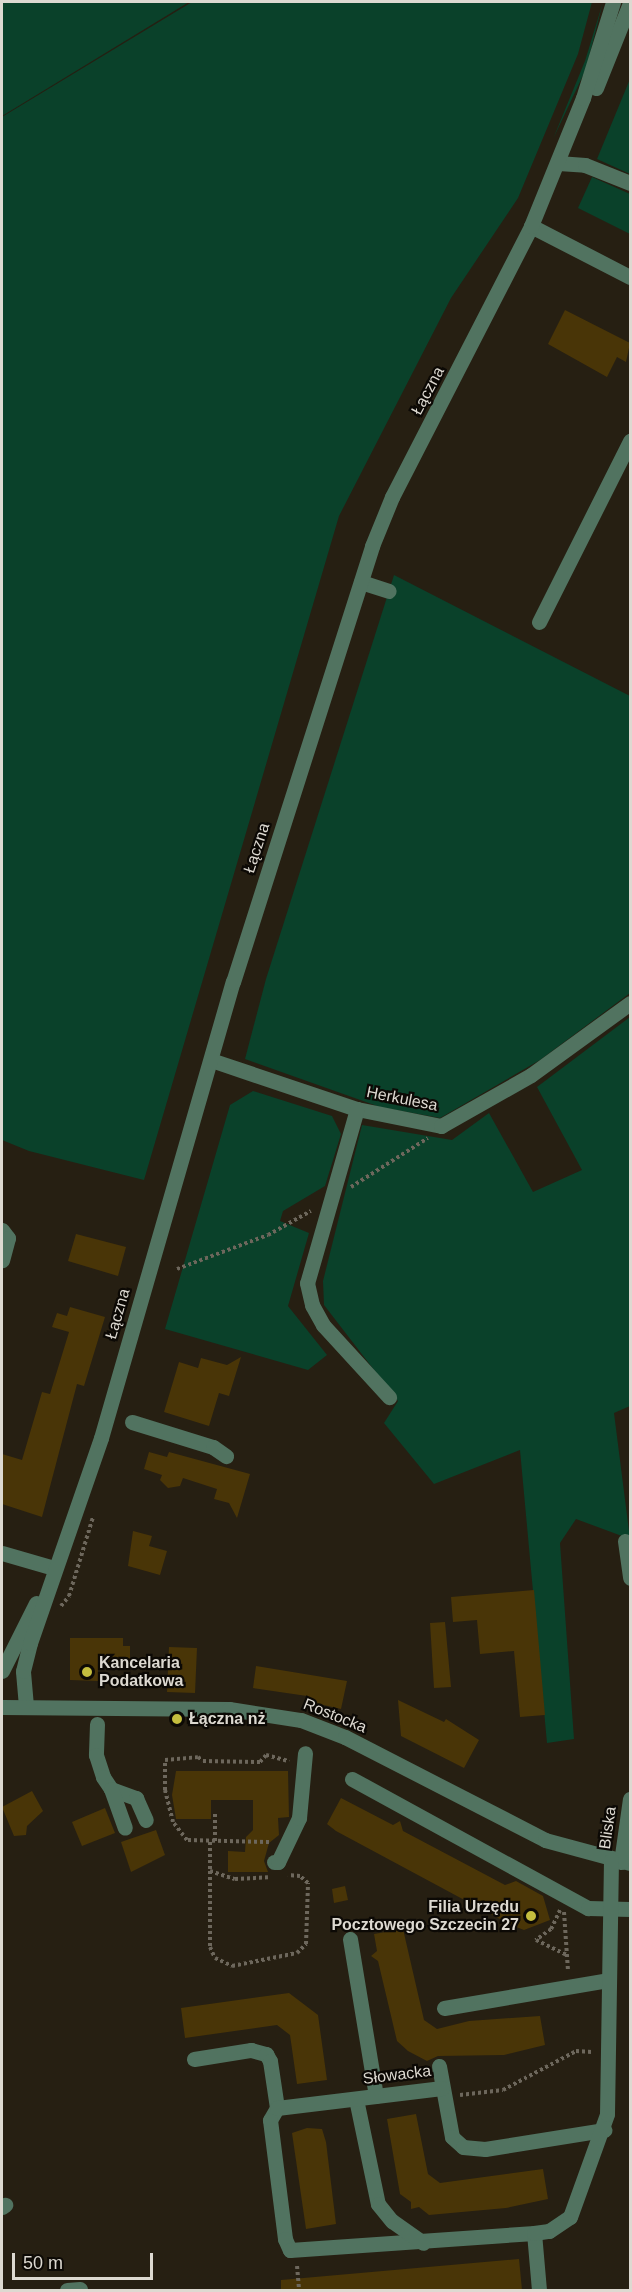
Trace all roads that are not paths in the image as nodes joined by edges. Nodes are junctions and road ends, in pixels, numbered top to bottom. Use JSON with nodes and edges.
{"nodes":[{"id":1,"x":613,"y":2,"type":"edge"},
{"id":2,"x":630,"y":3,"type":"edge"},
{"id":3,"x":558,"y":164,"type":"junction"},
{"id":4,"x":630,"y":183,"type":"edge"},
{"id":5,"x":531,"y":226,"type":"junction"},
{"id":6,"x":630,"y":277,"type":"edge"},
{"id":7,"x":630,"y":441,"type":"edge"},
{"id":8,"x":361,"y":582,"type":"junction"},
{"id":9,"x":389,"y":591,"type":"dead end"},
{"id":10,"x":539,"y":622,"type":"dead end"},
{"id":11,"x":630,"y":1003,"type":"edge"},
{"id":12,"x":211,"y":1060,"type":"junction"},
{"id":13,"x":357,"y":1109,"type":"junction"},
{"id":14,"x":2,"y":1230,"type":"edge"},
{"id":15,"x":2,"y":1260,"type":"edge"},
{"id":16,"x":388,"y":1396,"type":"dead end"},
{"id":17,"x":132,"y":1422,"type":"dead end"},
{"id":18,"x":226,"y":1456,"type":"dead end"},
{"id":19,"x":625,"y":1541,"type":"dead end"},
{"id":20,"x":2,"y":1554,"type":"edge"},
{"id":21,"x":54,"y":1568,"type":"junction"},
{"id":22,"x":630,"y":1578,"type":"edge"},
{"id":23,"x":2,"y":1671,"type":"edge"},
{"id":24,"x":26,"y":1706,"type":"junction"},
{"id":25,"x":2,"y":1707,"type":"edge"},
{"id":26,"x":97,"y":1724,"type":"dead end"},
{"id":27,"x":304,"y":1757,"type":"road end"},
{"id":28,"x":352,"y":1779,"type":"dead end"},
{"id":29,"x":111,"y":1789,"type":"junction"},
{"id":30,"x":630,"y":1799,"type":"edge"},
{"id":31,"x":146,"y":1820,"type":"dead end"},
{"id":32,"x":125,"y":1828,"type":"dead end"},
{"id":33,"x":621,"y":1861,"type":"edge"},
{"id":34,"x":274,"y":1868,"type":"road end"},
{"id":35,"x":630,"y":1909,"type":"edge"},
{"id":36,"x":608,"y":1911,"type":"junction"},
{"id":37,"x":350,"y":1939,"type":"dead end"},
{"id":38,"x":608,"y":1980,"type":"junction"},
{"id":39,"x":444,"y":2008,"type":"dead end"},
{"id":40,"x":194,"y":2059,"type":"dead end"},
{"id":41,"x":439,"y":2066,"type":"dead end"},
{"id":42,"x":443,"y":2092,"type":"junction"},
{"id":43,"x":376,"y":2096,"type":"junction"},
{"id":44,"x":356,"y":2099,"type":"junction"},
{"id":45,"x":277,"y":2108,"type":"junction"},
{"id":46,"x":604,"y":2130,"type":"junction"},
{"id":47,"x":534,"y":2233,"type":"junction"},
{"id":48,"x":423,"y":2243,"type":"junction"},
{"id":49,"x":539,"y":2290,"type":"edge"}],
"edges":[{"from":1,"to":3,"type":"street","name":"Łączna"},
{"from":2,"to":3,"type":"street","name":"Łączna"},
{"from":3,"to":4,"type":"street"},
{"from":3,"to":5,"type":"street","name":"Łączna"},
{"from":5,"to":6,"type":"street"},
{"from":5,"to":8,"type":"street","name":"Łączna"},
{"from":7,"to":10,"type":"street"},
{"from":8,"to":9,"type":"street"},
{"from":8,"to":12,"type":"street","name":"Łączna"},
{"from":11,"to":13,"type":"street","name":"Herkulesa"},
{"from":12,"to":13,"type":"street","name":"Herkulesa"},
{"from":12,"to":21,"type":"street","name":"Łączna"},
{"from":13,"to":16,"type":"street"},
{"from":14,"to":15,"type":"street"},
{"from":17,"to":18,"type":"street"},
{"from":19,"to":22,"type":"street"},
{"from":20,"to":21,"type":"street"},
{"from":21,"to":23,"type":"street","name":"Łączna"},
{"from":21,"to":24,"type":"street","name":"Łączna"},
{"from":24,"to":25,"type":"street","name":"Rostocka"},
{"from":24,"to":33,"type":"street","name":"Rostocka"},
{"from":26,"to":29,"type":"street"},
{"from":27,"to":34,"type":"street"},
{"from":28,"to":36,"type":"street"},
{"from":29,"to":31,"type":"street"},
{"from":29,"to":32,"type":"street"},
{"from":30,"to":33,"type":"street","name":"Bliska"},
{"from":33,"to":36,"type":"street"},
{"from":35,"to":36,"type":"street"},
{"from":36,"to":38,"type":"street"},
{"from":37,"to":43,"type":"street"},
{"from":38,"to":39,"type":"street"},
{"from":38,"to":46,"type":"street"},
{"from":40,"to":45,"type":"street"},
{"from":41,"to":42,"type":"street"},
{"from":42,"to":43,"type":"street","name":"Słowacka"},
{"from":42,"to":46,"type":"street","name":"Słowacka"},
{"from":43,"to":44,"type":"street","name":"Słowacka"},
{"from":44,"to":45,"type":"street"},
{"from":44,"to":48,"type":"street","name":"Słowacka"},
{"from":45,"to":48,"type":"street"},
{"from":46,"to":47,"type":"street"},
{"from":47,"to":48,"type":"street"},
{"from":47,"to":49,"type":"street"}]}
